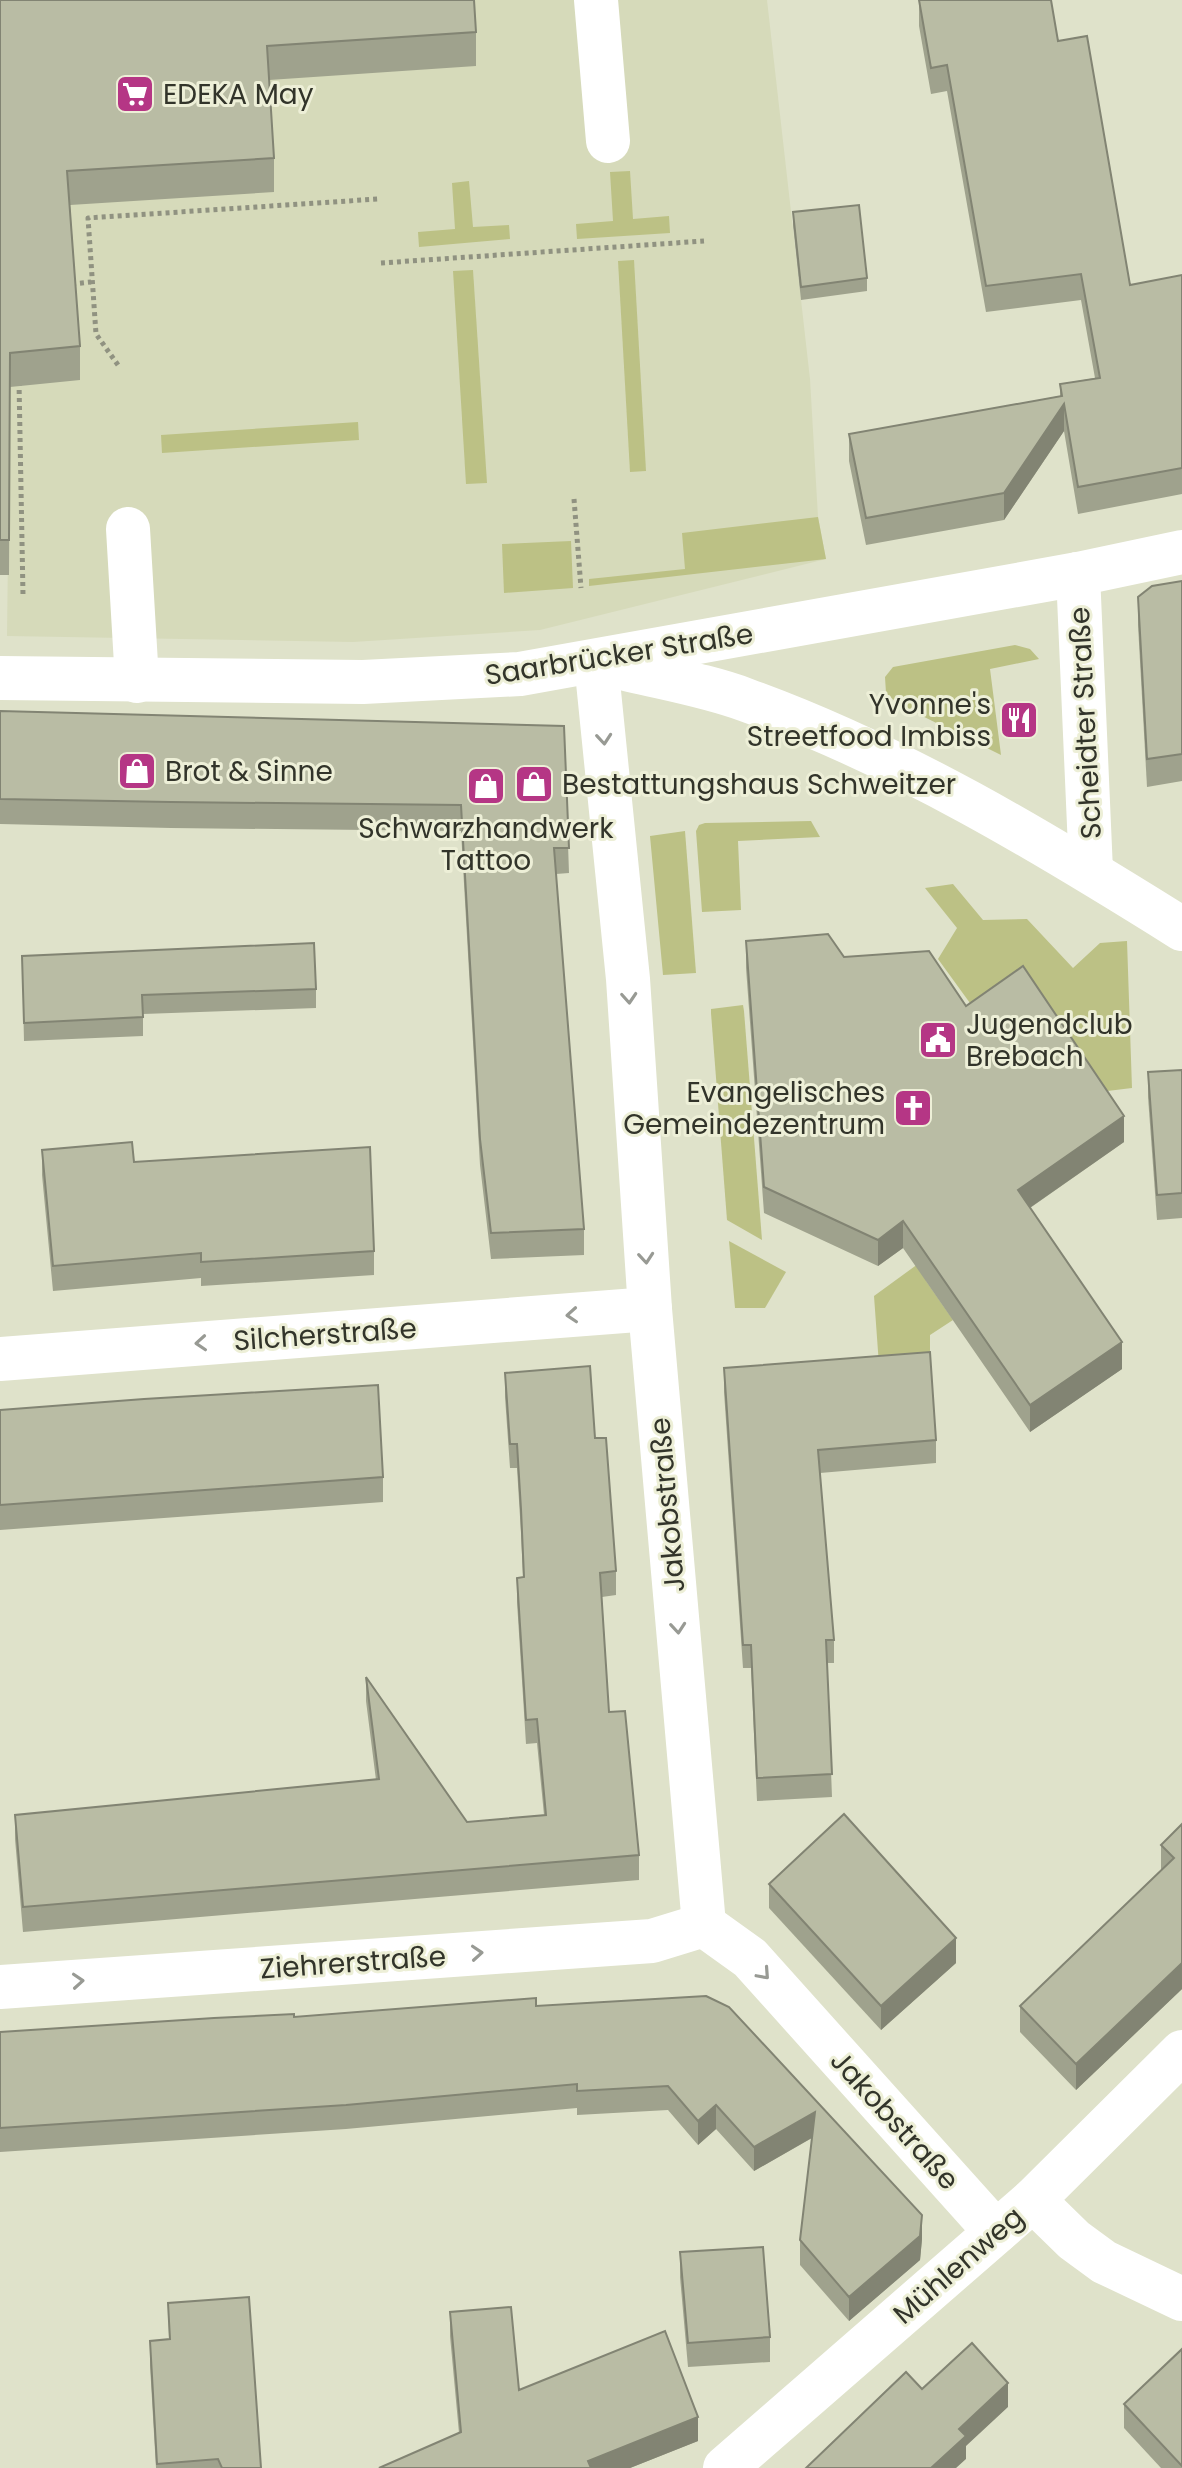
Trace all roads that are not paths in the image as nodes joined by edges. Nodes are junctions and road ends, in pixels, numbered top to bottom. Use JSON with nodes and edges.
{"nodes":[{"id":1,"x":596,"y":0,"type":"edge"},
{"id":2,"x":608,"y":141,"type":"dead end"},
{"id":3,"x":128,"y":529,"type":"dead end"},
{"id":4,"x":1182,"y":552,"type":"edge"},
{"id":5,"x":1078,"y":574,"type":"junction"},
{"id":6,"x":596,"y":662,"type":"junction"},
{"id":7,"x":0,"y":678,"type":"edge"},
{"id":8,"x":137,"y":681,"type":"junction"},
{"id":9,"x":1091,"y":871,"type":"junction"},
{"id":10,"x":1182,"y":929,"type":"edge"},
{"id":11,"x":650,"y":1309,"type":"junction"},
{"id":12,"x":0,"y":1359,"type":"edge"},
{"id":13,"x":704,"y":1925,"type":"junction"},
{"id":14,"x":0,"y":1987,"type":"edge"},
{"id":15,"x":1182,"y":2052,"type":"edge"},
{"id":16,"x":1033,"y":2200,"type":"junction"},
{"id":17,"x":996,"y":2232,"type":"junction"},
{"id":18,"x":1182,"y":2299,"type":"edge"},
{"id":19,"x":725,"y":2468,"type":"edge"}],
"edges":[{"from":1,"to":2,"type":"street"},
{"from":3,"to":8,"type":"street"},
{"from":4,"to":5,"type":"street","name":"Saarbrücker Straße"},
{"from":5,"to":6,"type":"street","name":"Saarbrücker Straße"},
{"from":5,"to":9,"type":"street","name":"Scheidter Straße"},
{"from":6,"to":8,"type":"street","name":"Saarbrücker Straße"},
{"from":6,"to":9,"type":"street","name":"Scheidter Straße"},
{"from":6,"to":11,"type":"street","name":"Jakobstraße","one_way":true},
{"from":7,"to":8,"type":"street","name":"Saarbrücker Straße"},
{"from":9,"to":10,"type":"street","name":"Scheidter Straße"},
{"from":11,"to":12,"type":"street","name":"Silcherstraße","one_way":true},
{"from":11,"to":13,"type":"street","name":"Jakobstraße","one_way":true},
{"from":14,"to":13,"type":"street","name":"Ziehrerstraße","one_way":true},
{"from":13,"to":17,"type":"street","name":"Jakobstraße","one_way":true},
{"from":15,"to":16,"type":"street","name":"Mühlenweg"},
{"from":16,"to":17,"type":"street","name":"Mühlenweg"},
{"from":16,"to":18,"type":"street"},
{"from":17,"to":19,"type":"street","name":"Mühlenweg"}]}
